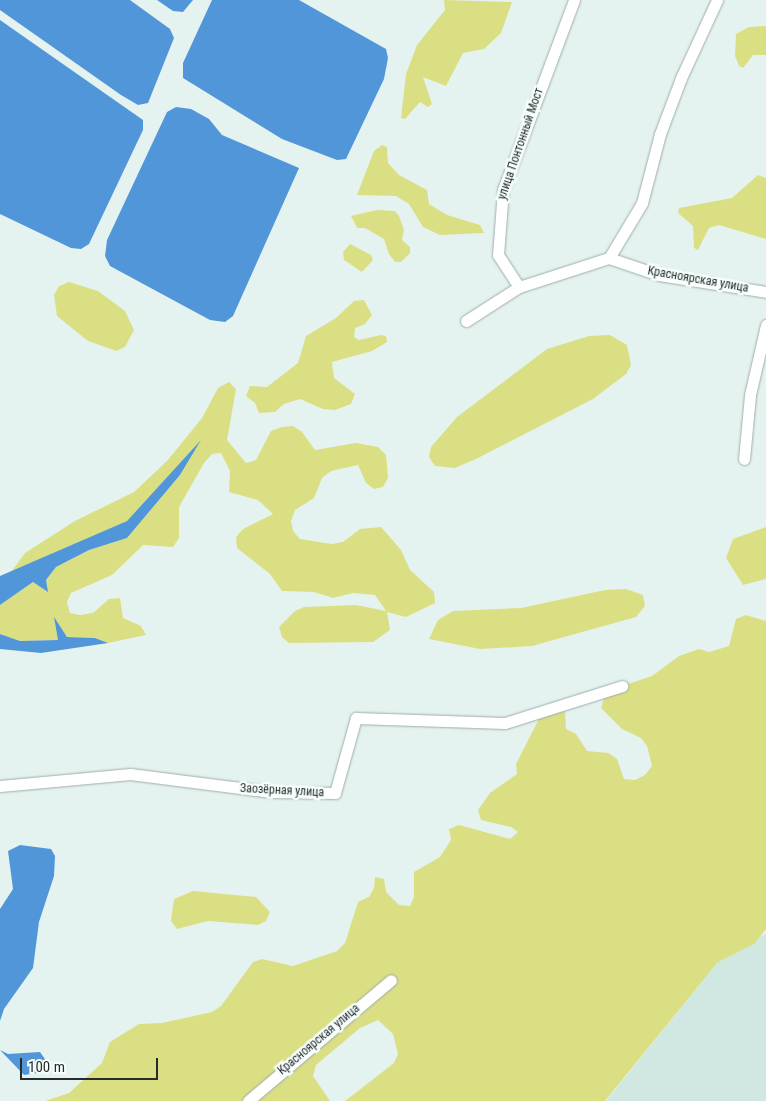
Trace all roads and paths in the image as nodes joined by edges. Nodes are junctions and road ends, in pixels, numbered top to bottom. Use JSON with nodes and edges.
{"nodes":[{"id":1,"x":574,"y":0,"type":"edge"},
{"id":2,"x":717,"y":0,"type":"edge"},
{"id":3,"x":609,"y":258,"type":"junction"},
{"id":4,"x":519,"y":287,"type":"junction"},
{"id":5,"x":766,"y":292,"type":"edge"},
{"id":6,"x":466,"y":321,"type":"dead end"},
{"id":7,"x":766,"y":325,"type":"edge"},
{"id":8,"x":744,"y":459,"type":"dead end"},
{"id":9,"x":622,"y":686,"type":"dead end"},
{"id":10,"x":0,"y":786,"type":"edge"},
{"id":11,"x":391,"y":980,"type":"dead end"},
{"id":12,"x":248,"y":1101,"type":"edge"}],
"edges":[{"from":1,"to":4,"type":"street","name":"улица Понтонный Мост"},
{"from":2,"to":3,"type":"street"},
{"from":3,"to":4,"type":"street"},
{"from":3,"to":5,"type":"street","name":"Красноярская улица"},
{"from":4,"to":6,"type":"street"},
{"from":7,"to":8,"type":"street"},
{"from":9,"to":10,"type":"street","name":"Заозёрная улица"},
{"from":11,"to":12,"type":"street","name":"Красноярская улица"}]}
